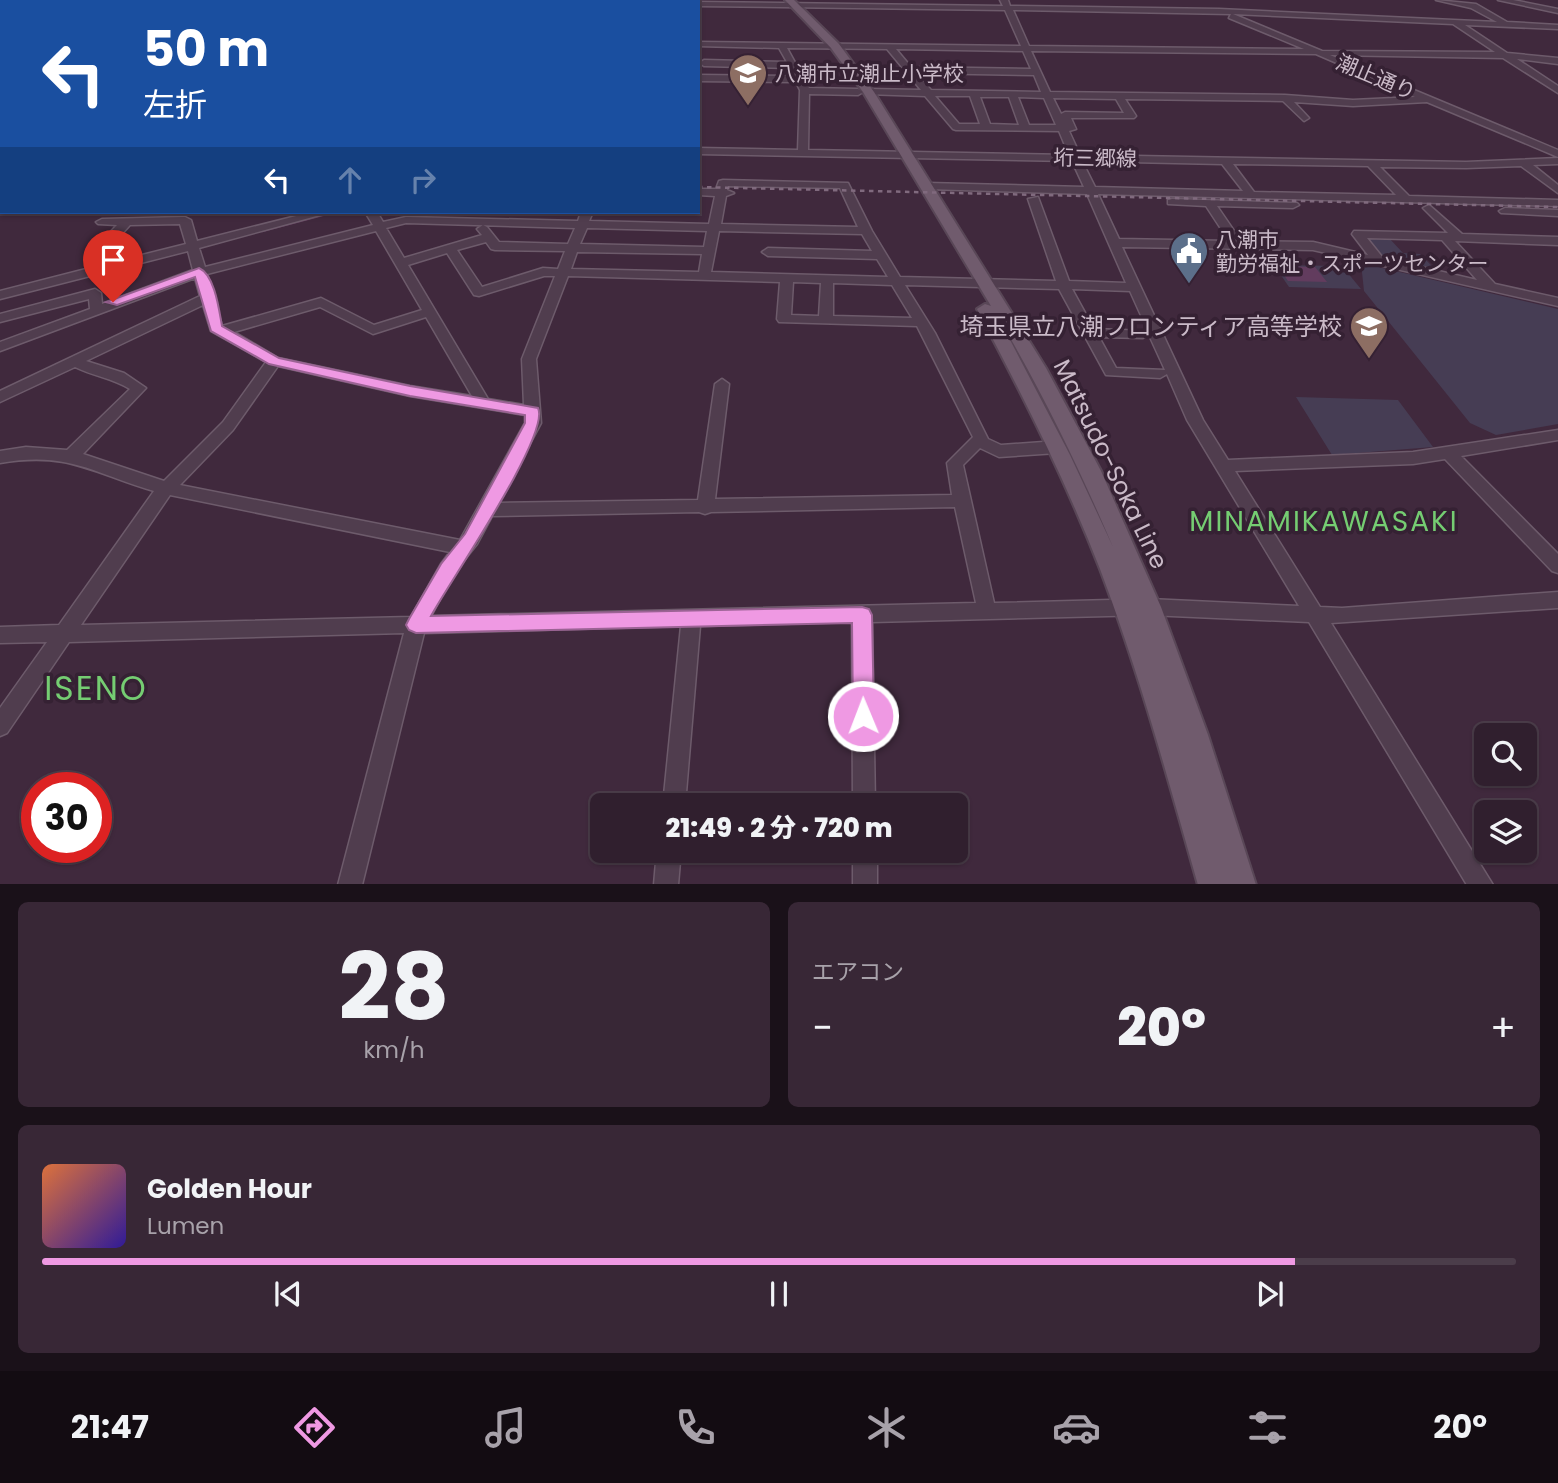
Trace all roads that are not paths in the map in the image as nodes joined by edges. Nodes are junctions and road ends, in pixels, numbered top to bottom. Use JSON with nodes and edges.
{"nodes":[{"id":1,"x":66,"y":0,"type":"edge"},
{"id":2,"x":74,"y":0,"type":"edge"},
{"id":3,"x":1194,"y":0,"type":"edge"},
{"id":4,"x":1440,"y":0,"type":"edge"},
{"id":5,"x":1502,"y":0,"type":"edge"},
{"id":6,"x":788,"y":3,"type":"edge"},
{"id":7,"x":1246,"y":3,"type":"dead end"},
{"id":8,"x":700,"y":4,"type":"edge"},
{"id":9,"x":1006,"y":4,"type":"edge"},
{"id":10,"x":1219,"y":11,"type":"junction"},
{"id":11,"x":1558,"y":11,"type":"edge"},
{"id":12,"x":1455,"y":22,"type":"junction"},
{"id":13,"x":1507,"y":24,"type":"junction"},
{"id":14,"x":1556,"y":28,"type":"edge"},
{"id":15,"x":700,"y":44,"type":"edge"},
{"id":16,"x":782,"y":45,"type":"junction"},
{"id":17,"x":830,"y":46,"type":"junction"},
{"id":18,"x":890,"y":47,"type":"junction"},
{"id":19,"x":1026,"y":48,"type":"junction"},
{"id":20,"x":1318,"y":52,"type":"junction"},
{"id":21,"x":1504,"y":55,"type":"junction"},
{"id":22,"x":1558,"y":61,"type":"edge"},
{"id":23,"x":704,"y":63,"type":"dead end"},
{"id":24,"x":792,"y":65,"type":"junction"},
{"id":25,"x":908,"y":70,"type":"junction"},
{"id":26,"x":1036,"y":72,"type":"junction"},
{"id":27,"x":700,"y":78,"type":"edge"},
{"id":28,"x":798,"y":79,"type":"junction"},
{"id":29,"x":1558,"y":90,"type":"edge"},
{"id":30,"x":805,"y":91,"type":"junction"},
{"id":31,"x":863,"y":92,"type":"junction"},
{"id":32,"x":926,"y":93,"type":"junction"},
{"id":33,"x":974,"y":94,"type":"junction"},
{"id":34,"x":1012,"y":94,"type":"junction"},
{"id":35,"x":1046,"y":95,"type":"junction"},
{"id":36,"x":1119,"y":96,"type":"junction"},
{"id":37,"x":1285,"y":99,"type":"junction"},
{"id":38,"x":1429,"y":99,"type":"junction"},
{"id":39,"x":1060,"y":115,"type":"junction"},
{"id":40,"x":1304,"y":118,"type":"dead end"},
{"id":41,"x":986,"y":127,"type":"junction"},
{"id":42,"x":1025,"y":128,"type":"junction"},
{"id":43,"x":1062,"y":128,"type":"junction"},
{"id":44,"x":700,"y":151,"type":"edge"},
{"id":45,"x":803,"y":152,"type":"junction"},
{"id":46,"x":900,"y":154,"type":"junction"},
{"id":47,"x":1079,"y":154,"type":"junction"},
{"id":48,"x":1558,"y":154,"type":"edge"},
{"id":49,"x":1225,"y":160,"type":"junction"},
{"id":50,"x":1521,"y":161,"type":"junction"},
{"id":51,"x":1558,"y":161,"type":"edge"},
{"id":52,"x":1371,"y":163,"type":"junction"},
{"id":53,"x":700,"y":183,"type":"edge"},
{"id":54,"x":721,"y":188,"type":"junction"},
{"id":55,"x":1558,"y":190,"type":"edge"},
{"id":56,"x":700,"y":192,"type":"edge"},
{"id":57,"x":930,"y":192,"type":"junction"},
{"id":58,"x":1250,"y":193,"type":"junction"},
{"id":59,"x":1093,"y":195,"type":"junction"},
{"id":60,"x":1404,"y":197,"type":"junction"},
{"id":61,"x":1034,"y":200,"type":"junction"},
{"id":62,"x":1558,"y":203,"type":"edge"},
{"id":63,"x":1210,"y":204,"type":"junction"},
{"id":64,"x":1415,"y":208,"type":"junction"},
{"id":65,"x":1429,"y":208,"type":"junction"},
{"id":66,"x":1558,"y":213,"type":"edge"},
{"id":67,"x":318,"y":214,"type":"edge"},
{"id":68,"x":371,"y":214,"type":"edge"},
{"id":69,"x":584,"y":218,"type":"edge"},
{"id":70,"x":477,"y":221,"type":"junction"},
{"id":71,"x":102,"y":222,"type":"dead end"},
{"id":72,"x":126,"y":222,"type":"junction"},
{"id":73,"x":379,"y":226,"type":"junction"},
{"id":74,"x":713,"y":227,"type":"junction"},
{"id":75,"x":769,"y":229,"type":"junction"},
{"id":76,"x":866,"y":231,"type":"junction"},
{"id":77,"x":1450,"y":236,"type":"junction"},
{"id":78,"x":489,"y":237,"type":"junction"},
{"id":79,"x":1558,"y":241,"type":"edge"},
{"id":80,"x":1116,"y":243,"type":"junction"},
{"id":81,"x":1237,"y":244,"type":"junction"},
{"id":82,"x":192,"y":248,"type":"junction"},
{"id":83,"x":573,"y":248,"type":"junction"},
{"id":84,"x":450,"y":249,"type":"junction"},
{"id":85,"x":709,"y":251,"type":"junction"},
{"id":86,"x":768,"y":252,"type":"junction"},
{"id":87,"x":881,"y":255,"type":"junction"},
{"id":88,"x":1379,"y":261,"type":"junction"},
{"id":89,"x":400,"y":263,"type":"junction"},
{"id":90,"x":92,"y":272,"type":"junction"},
{"id":91,"x":199,"y":272,"type":"junction"},
{"id":92,"x":563,"y":272,"type":"junction"},
{"id":93,"x":704,"y":276,"type":"junction"},
{"id":94,"x":765,"y":278,"type":"junction"},
{"id":95,"x":787,"y":279,"type":"junction"},
{"id":96,"x":827,"y":280,"type":"junction"},
{"id":97,"x":897,"y":282,"type":"junction"},
{"id":98,"x":977,"y":284,"type":"junction"},
{"id":99,"x":1064,"y":286,"type":"junction"},
{"id":100,"x":1136,"y":287,"type":"junction"},
{"id":101,"x":1491,"y":287,"type":"junction"},
{"id":102,"x":0,"y":295,"type":"edge"},
{"id":103,"x":209,"y":297,"type":"junction"},
{"id":104,"x":1558,"y":302,"type":"edge"},
{"id":105,"x":96,"y":308,"type":"junction"},
{"id":106,"x":428,"y":312,"type":"junction"},
{"id":107,"x":0,"y":318,"type":"edge"},
{"id":108,"x":826,"y":320,"type":"junction"},
{"id":109,"x":922,"y":323,"type":"junction"},
{"id":110,"x":220,"y":331,"type":"junction"},
{"id":111,"x":1090,"y":333,"type":"junction"},
{"id":112,"x":1143,"y":334,"type":"dead end"},
{"id":113,"x":0,"y":347,"type":"edge"},
{"id":114,"x":75,"y":360,"type":"junction"},
{"id":115,"x":274,"y":361,"type":"junction"},
{"id":116,"x":1160,"y":373,"type":"dead end"},
{"id":117,"x":722,"y":384,"type":"dead end"},
{"id":118,"x":0,"y":397,"type":"edge"},
{"id":119,"x":484,"y":404,"type":"junction"},
{"id":120,"x":533,"y":411,"type":"junction"},
{"id":121,"x":1558,"y":435,"type":"edge"},
{"id":122,"x":978,"y":441,"type":"junction"},
{"id":123,"x":1058,"y":447,"type":"junction"},
{"id":124,"x":1449,"y":453,"type":"junction"},
{"id":125,"x":71,"y":456,"type":"junction"},
{"id":126,"x":0,"y":457,"type":"edge"},
{"id":127,"x":1224,"y":466,"type":"junction"},
{"id":128,"x":167,"y":489,"type":"junction"},
{"id":129,"x":962,"y":501,"type":"junction"},
{"id":130,"x":705,"y":508,"type":"junction"},
{"id":131,"x":488,"y":510,"type":"junction"},
{"id":132,"x":464,"y":548,"type":"junction"},
{"id":133,"x":1558,"y":566,"type":"edge"},
{"id":134,"x":1558,"y":600,"type":"edge"},
{"id":135,"x":1149,"y":607,"type":"junction"},
{"id":136,"x":1126,"y":608,"type":"junction"},
{"id":137,"x":987,"y":612,"type":"junction"},
{"id":138,"x":862,"y":615,"type":"junction"},
{"id":139,"x":1317,"y":616,"type":"junction"},
{"id":140,"x":691,"y":618,"type":"junction"},
{"id":141,"x":416,"y":625,"type":"junction"},
{"id":142,"x":65,"y":633,"type":"junction"},
{"id":143,"x":0,"y":635,"type":"edge"},
{"id":144,"x":0,"y":726,"type":"edge"},
{"id":145,"x":675,"y":793,"type":"edge"},
{"id":146,"x":864,"y":793,"type":"edge"},
{"id":147,"x":668,"y":863,"type":"edge"},
{"id":148,"x":865,"y":863,"type":"edge"},
{"id":149,"x":350,"y":884,"type":"edge"},
{"id":150,"x":666,"y":884,"type":"edge"},
{"id":151,"x":865,"y":884,"type":"edge"},
{"id":152,"x":1213,"y":884,"type":"edge"},
{"id":153,"x":1241,"y":884,"type":"edge"},
{"id":154,"x":1481,"y":884,"type":"edge"}],
"edges":[{"from":1,"to":2,"type":"main road"},
{"from":3,"to":10,"type":"street","name":"潮止通り"},
{"from":4,"to":13,"type":"street"},
{"from":5,"to":11,"type":"street"},
{"from":6,"to":8,"type":"street"},
{"from":6,"to":9,"type":"street"},
{"from":6,"to":17,"type":"main road","name":"Matsudo-Soka Line"},
{"from":7,"to":10,"type":"street"},
{"from":9,"to":10,"type":"street"},
{"from":9,"to":19,"type":"street"},
{"from":10,"to":12,"type":"street"},
{"from":10,"to":20,"type":"street","name":"潮止通り"},
{"from":12,"to":13,"type":"street"},
{"from":12,"to":21,"type":"street"},
{"from":13,"to":14,"type":"street"},
{"from":15,"to":16,"type":"street"},
{"from":16,"to":17,"type":"street"},
{"from":16,"to":24,"type":"street"},
{"from":17,"to":18,"type":"street"},
{"from":17,"to":31,"type":"main road","name":"Matsudo-Soka Line"},
{"from":18,"to":19,"type":"street"},
{"from":18,"to":25,"type":"street"},
{"from":19,"to":20,"type":"street"},
{"from":19,"to":26,"type":"street"},
{"from":20,"to":21,"type":"street"},
{"from":20,"to":38,"type":"street","name":"潮止通り"},
{"from":21,"to":22,"type":"street"},
{"from":21,"to":29,"type":"street"},
{"from":23,"to":24,"type":"street"},
{"from":24,"to":28,"type":"street"},
{"from":25,"to":26,"type":"street"},
{"from":25,"to":32,"type":"street"},
{"from":26,"to":35,"type":"street"},
{"from":27,"to":28,"type":"street"},
{"from":28,"to":30,"type":"street"},
{"from":30,"to":31,"type":"street"},
{"from":30,"to":45,"type":"street"},
{"from":31,"to":32,"type":"street"},
{"from":31,"to":46,"type":"main road","name":"Matsudo-Soka Line"},
{"from":32,"to":33,"type":"street"},
{"from":32,"to":41,"type":"street"},
{"from":33,"to":34,"type":"street"},
{"from":33,"to":41,"type":"street"},
{"from":34,"to":35,"type":"street"},
{"from":34,"to":42,"type":"street"},
{"from":35,"to":36,"type":"street"},
{"from":35,"to":39,"type":"street"},
{"from":36,"to":37,"type":"street"},
{"from":36,"to":39,"type":"street"},
{"from":37,"to":38,"type":"street"},
{"from":37,"to":40,"type":"street"},
{"from":38,"to":48,"type":"street","name":"潮止通り"},
{"from":39,"to":43,"type":"street"},
{"from":39,"to":47,"type":"street"},
{"from":41,"to":42,"type":"street"},
{"from":42,"to":43,"type":"street"},
{"from":43,"to":47,"type":"street"},
{"from":44,"to":45,"type":"street","name":"垳三郷線"},
{"from":45,"to":46,"type":"street","name":"垳三郷線"},
{"from":46,"to":47,"type":"street","name":"垳三郷線"},
{"from":46,"to":57,"type":"main road","name":"Matsudo-Soka Line"},
{"from":46,"to":98,"type":"main road","name":"Matsudo-Soka Line"},
{"from":47,"to":49,"type":"street","name":"垳三郷線"},
{"from":47,"to":59,"type":"street"},
{"from":49,"to":52,"type":"street","name":"垳三郷線"},
{"from":49,"to":58,"type":"street"},
{"from":50,"to":51,"type":"street","name":"垳三郷線"},
{"from":50,"to":52,"type":"street","name":"垳三郷線"},
{"from":50,"to":55,"type":"street"},
{"from":52,"to":60,"type":"street"},
{"from":53,"to":54,"type":"street"},
{"from":54,"to":56,"type":"street"},
{"from":54,"to":74,"type":"street"},
{"from":54,"to":76,"type":"street"},
{"from":57,"to":59,"type":"street"},
{"from":57,"to":61,"type":"street"},
{"from":57,"to":98,"type":"main road","name":"Matsudo-Soka Line"},
{"from":58,"to":59,"type":"street"},
{"from":58,"to":60,"type":"street"},
{"from":59,"to":61,"type":"street"},
{"from":59,"to":63,"type":"street"},
{"from":59,"to":80,"type":"street"},
{"from":60,"to":62,"type":"street"},
{"from":60,"to":64,"type":"street"},
{"from":61,"to":99,"type":"street"},
{"from":63,"to":64,"type":"street"},
{"from":63,"to":81,"type":"street"},
{"from":64,"to":65,"type":"street"},
{"from":65,"to":66,"type":"street"},
{"from":65,"to":77,"type":"street"},
{"from":67,"to":82,"type":"street"},
{"from":68,"to":73,"type":"street"},
{"from":69,"to":70,"type":"street"},
{"from":69,"to":74,"type":"street"},
{"from":69,"to":83,"type":"street"},
{"from":70,"to":73,"type":"street"},
{"from":70,"to":78,"type":"street"},
{"from":71,"to":72,"type":"street"},
{"from":72,"to":82,"type":"street"},
{"from":72,"to":90,"type":"street"},
{"from":73,"to":89,"type":"street"},
{"from":73,"to":91,"type":"street"},
{"from":74,"to":75,"type":"street"},
{"from":74,"to":85,"type":"street"},
{"from":75,"to":76,"type":"street"},
{"from":75,"to":86,"type":"street"},
{"from":76,"to":87,"type":"street"},
{"from":77,"to":79,"type":"street"},
{"from":77,"to":88,"type":"street"},
{"from":77,"to":101,"type":"street"},
{"from":78,"to":83,"type":"street"},
{"from":78,"to":84,"type":"street"},
{"from":80,"to":81,"type":"street"},
{"from":80,"to":100,"type":"street"},
{"from":81,"to":88,"type":"street"},
{"from":82,"to":90,"type":"street"},
{"from":82,"to":91,"type":"street"},
{"from":83,"to":85,"type":"street"},
{"from":83,"to":92,"type":"street"},
{"from":84,"to":89,"type":"street"},
{"from":84,"to":92,"type":"street"},
{"from":85,"to":93,"type":"street"},
{"from":86,"to":87,"type":"street"},
{"from":86,"to":94,"type":"street"},
{"from":87,"to":97,"type":"street"},
{"from":88,"to":101,"type":"street"},
{"from":89,"to":106,"type":"street"},
{"from":90,"to":102,"type":"street"},
{"from":91,"to":103,"type":"street"},
{"from":91,"to":105,"type":"street"},
{"from":92,"to":93,"type":"street"},
{"from":92,"to":120,"type":"street"},
{"from":93,"to":94,"type":"street"},
{"from":94,"to":95,"type":"street"},
{"from":95,"to":96,"type":"street"},
{"from":95,"to":108,"type":"street"},
{"from":96,"to":97,"type":"street"},
{"from":96,"to":108,"type":"street"},
{"from":97,"to":98,"type":"street"},
{"from":97,"to":109,"type":"street"},
{"from":98,"to":99,"type":"street"},
{"from":98,"to":123,"type":"main road","name":"Matsudo-Soka Line"},
{"from":98,"to":135,"type":"main road","name":"Matsudo-Soka Line"},
{"from":99,"to":100,"type":"street"},
{"from":99,"to":111,"type":"street"},
{"from":100,"to":127,"type":"street"},
{"from":101,"to":104,"type":"street"},
{"from":103,"to":110,"type":"street"},
{"from":103,"to":114,"type":"street"},
{"from":105,"to":107,"type":"street"},
{"from":105,"to":113,"type":"street"},
{"from":106,"to":110,"type":"street"},
{"from":106,"to":119,"type":"street"},
{"from":108,"to":109,"type":"street"},
{"from":109,"to":122,"type":"street"},
{"from":110,"to":115,"type":"street"},
{"from":111,"to":112,"type":"street"},
{"from":111,"to":116,"type":"street"},
{"from":114,"to":118,"type":"street"},
{"from":114,"to":125,"type":"street"},
{"from":115,"to":119,"type":"street"},
{"from":115,"to":128,"type":"street"},
{"from":117,"to":130,"type":"street"},
{"from":119,"to":120,"type":"street"},
{"from":120,"to":131,"type":"street"},
{"from":121,"to":124,"type":"street"},
{"from":122,"to":123,"type":"street"},
{"from":122,"to":129,"type":"street"},
{"from":123,"to":136,"type":"main road","name":"Matsudo-Soka Line"},
{"from":124,"to":127,"type":"street"},
{"from":124,"to":133,"type":"street"},
{"from":125,"to":126,"type":"street"},
{"from":125,"to":128,"type":"street"},
{"from":127,"to":139,"type":"street"},
{"from":128,"to":132,"type":"street"},
{"from":128,"to":142,"type":"street"},
{"from":129,"to":130,"type":"street"},
{"from":129,"to":137,"type":"street"},
{"from":130,"to":131,"type":"street"},
{"from":131,"to":132,"type":"street"},
{"from":132,"to":141,"type":"street"},
{"from":134,"to":139,"type":"street"},
{"from":135,"to":136,"type":"street"},
{"from":135,"to":139,"type":"street"},
{"from":135,"to":153,"type":"main road","name":"Matsudo-Soka Line"},
{"from":136,"to":137,"type":"street"},
{"from":136,"to":152,"type":"main road","name":"Matsudo-Soka Line"},
{"from":137,"to":138,"type":"street"},
{"from":138,"to":140,"type":"street"},
{"from":138,"to":146,"type":"street"},
{"from":139,"to":154,"type":"street"},
{"from":140,"to":141,"type":"street"},
{"from":140,"to":145,"type":"street"},
{"from":141,"to":142,"type":"street"},
{"from":141,"to":149,"type":"street"},
{"from":142,"to":143,"type":"street"},
{"from":142,"to":144,"type":"street"},
{"from":147,"to":150,"type":"street"},
{"from":148,"to":151,"type":"street"}]}
